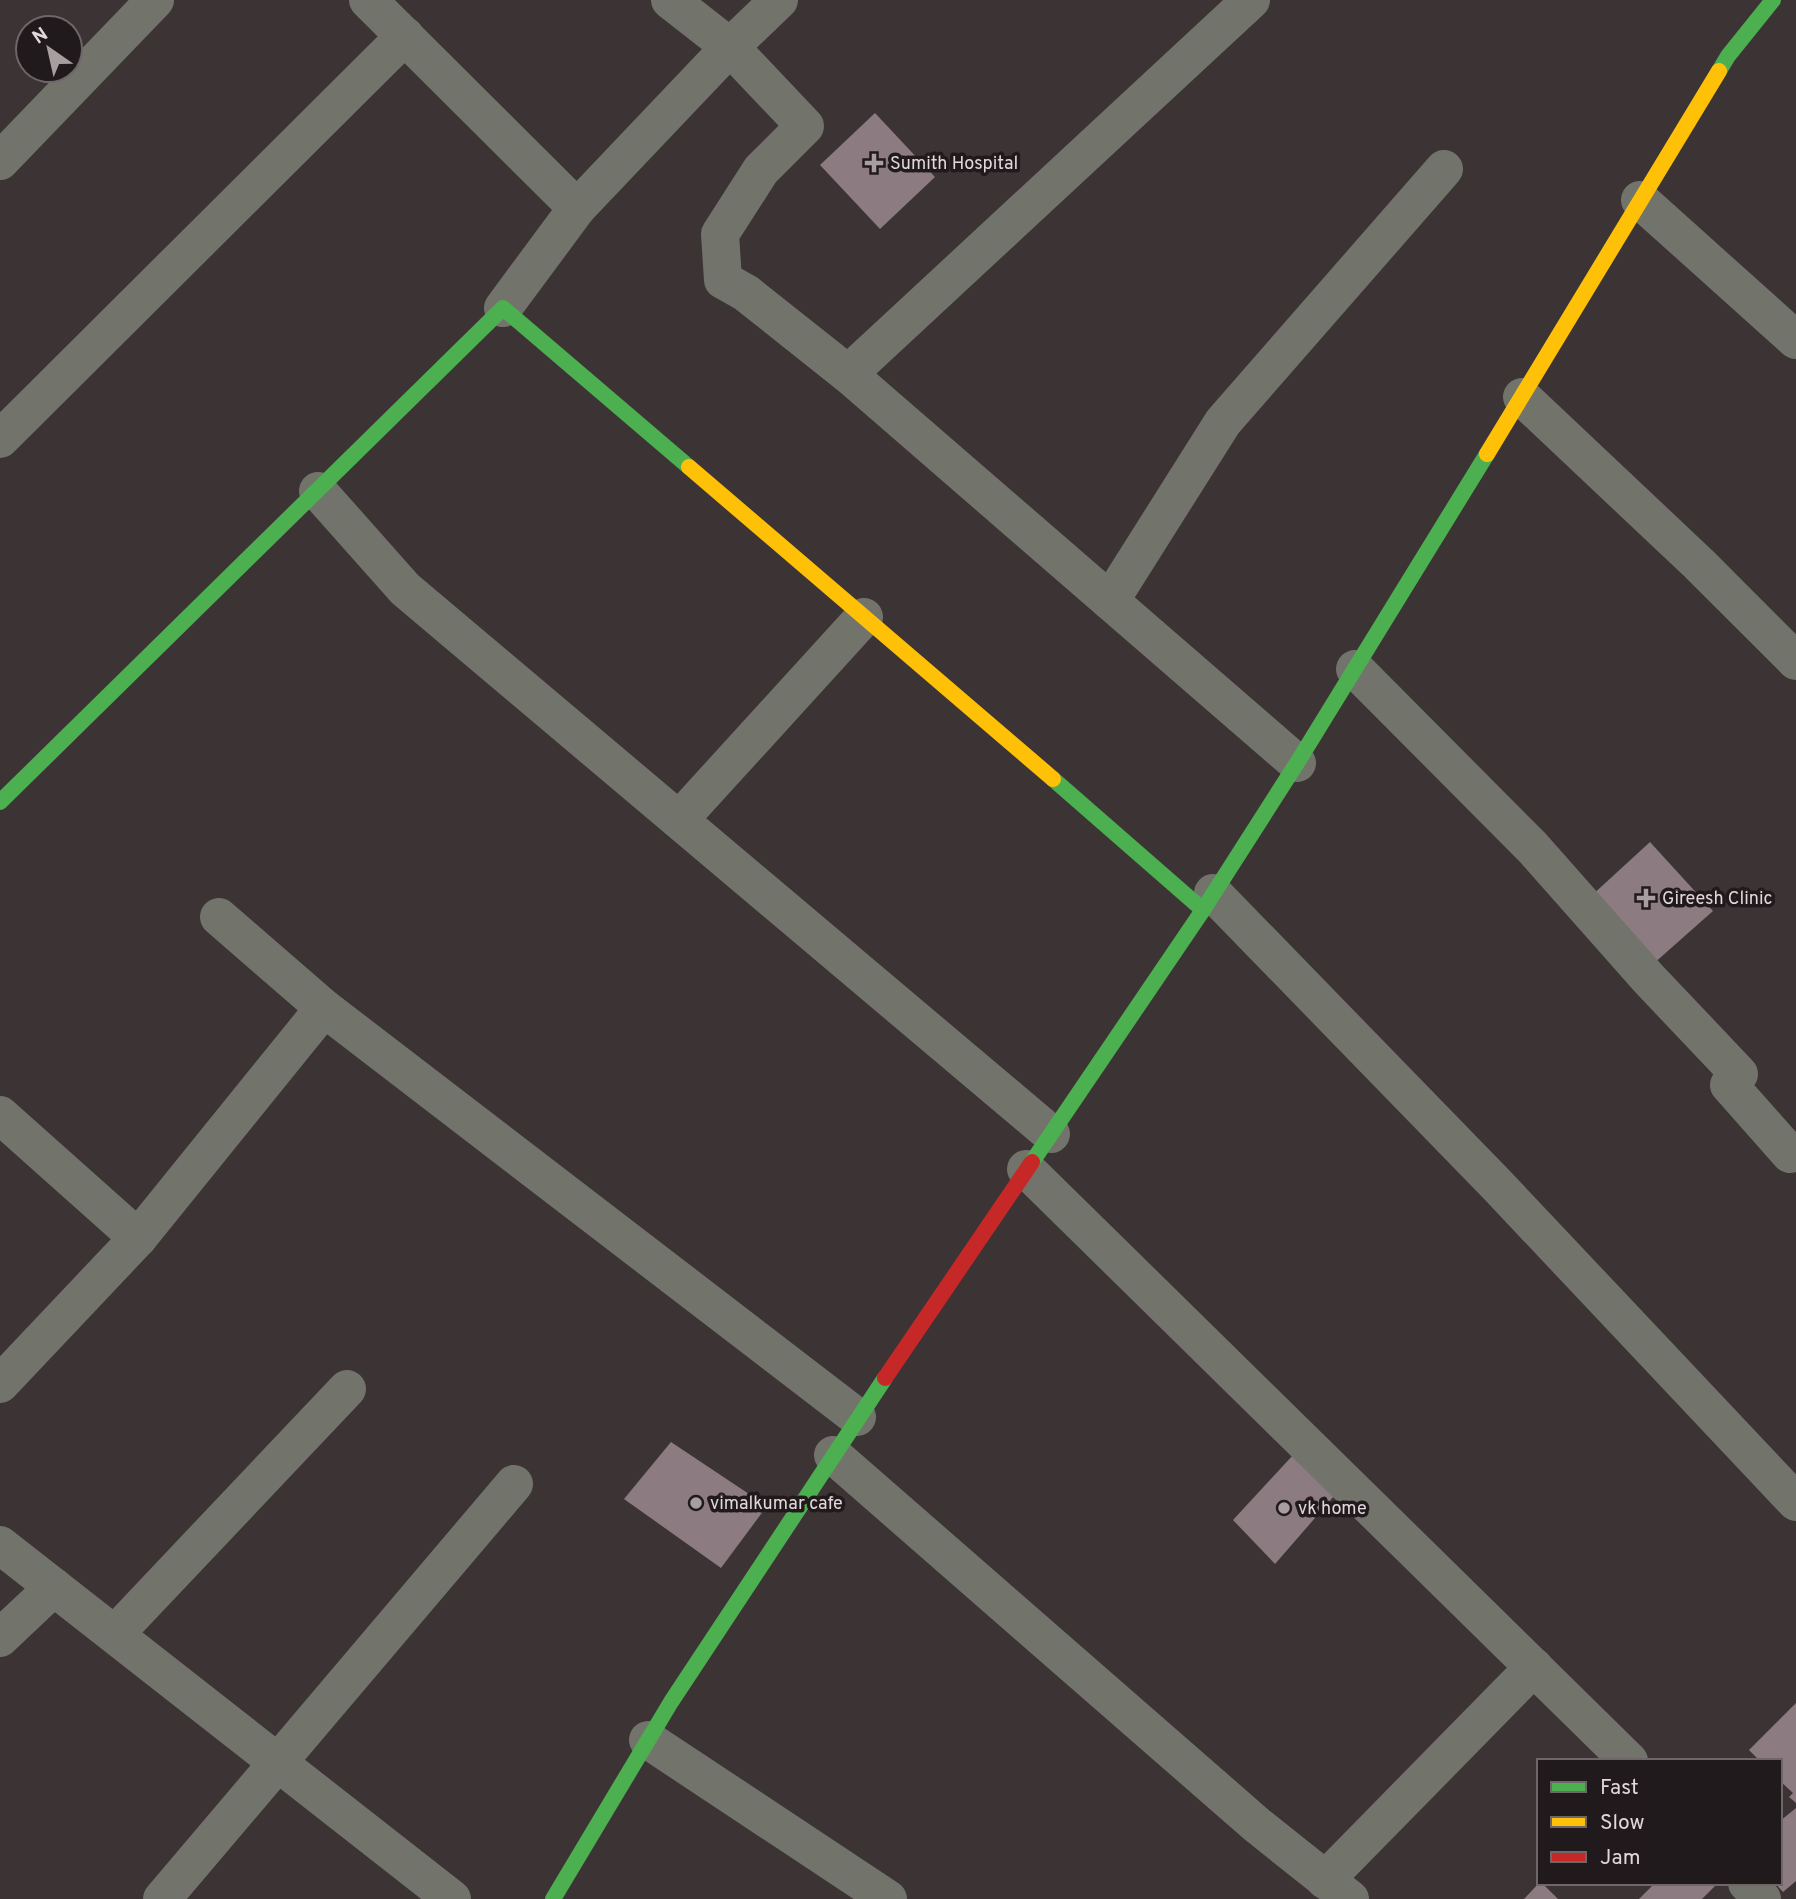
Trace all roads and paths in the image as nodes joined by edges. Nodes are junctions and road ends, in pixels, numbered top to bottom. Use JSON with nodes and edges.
{"nodes":[{"id":1,"x":155,"y":0,"type":"edge"},
{"id":2,"x":368,"y":0,"type":"edge"},
{"id":3,"x":670,"y":0,"type":"edge"},
{"id":4,"x":779,"y":0,"type":"edge"},
{"id":5,"x":1251,"y":0,"type":"edge"},
{"id":6,"x":1773,"y":0,"type":"edge"},
{"id":7,"x":405,"y":36,"type":"junction"},
{"id":8,"x":730,"y":47,"type":"junction"},
{"id":9,"x":0,"y":161,"type":"edge"},
{"id":10,"x":1444,"y":169,"type":"dead end"},
{"id":11,"x":1640,"y":200,"type":"junction"},
{"id":12,"x":577,"y":208,"type":"junction"},
{"id":13,"x":503,"y":308,"type":"junction"},
{"id":14,"x":1796,"y":340,"type":"edge"},
{"id":15,"x":848,"y":374,"type":"junction"},
{"id":16,"x":1522,"y":397,"type":"junction"},
{"id":17,"x":0,"y":439,"type":"edge"},
{"id":18,"x":318,"y":491,"type":"junction"},
{"id":19,"x":1110,"y":601,"type":"junction"},
{"id":20,"x":864,"y":617,"type":"junction"},
{"id":21,"x":1796,"y":661,"type":"edge"},
{"id":22,"x":1354,"y":669,"type":"junction"},
{"id":23,"x":1297,"y":763,"type":"junction"},
{"id":24,"x":0,"y":802,"type":"edge"},
{"id":25,"x":679,"y":820,"type":"junction"},
{"id":26,"x":1208,"y":902,"type":"junction"},
{"id":27,"x":219,"y":917,"type":"dead end"},
{"id":28,"x":324,"y":1008,"type":"junction"},
{"id":29,"x":0,"y":1115,"type":"edge"},
{"id":30,"x":1051,"y":1134,"type":"junction"},
{"id":31,"x":1796,"y":1152,"type":"edge"},
{"id":32,"x":1026,"y":1169,"type":"junction"},
{"id":33,"x":138,"y":1238,"type":"junction"},
{"id":34,"x":0,"y":1384,"type":"edge"},
{"id":35,"x":347,"y":1389,"type":"dead end"},
{"id":36,"x":858,"y":1418,"type":"junction"},
{"id":37,"x":833,"y":1455,"type":"junction"},
{"id":38,"x":514,"y":1484,"type":"dead end"},
{"id":39,"x":1796,"y":1502,"type":"edge"},
{"id":40,"x":0,"y":1545,"type":"edge"},
{"id":41,"x":54,"y":1587,"type":"junction"},
{"id":42,"x":115,"y":1634,"type":"junction"},
{"id":43,"x":0,"y":1638,"type":"edge"},
{"id":44,"x":1534,"y":1667,"type":"junction"},
{"id":45,"x":648,"y":1740,"type":"junction"},
{"id":46,"x":1627,"y":1759,"type":"edge"},
{"id":47,"x":279,"y":1763,"type":"junction"},
{"id":48,"x":1749,"y":1885,"type":"edge"},
{"id":49,"x":1337,"y":1889,"type":"edge"},
{"id":50,"x":162,"y":1899,"type":"edge"},
{"id":51,"x":452,"y":1899,"type":"edge"},
{"id":52,"x":553,"y":1899,"type":"edge"},
{"id":53,"x":888,"y":1899,"type":"edge"},
{"id":54,"x":1762,"y":1899,"type":"edge"}],
"edges":[{"from":1,"to":9,"type":"street"},
{"from":2,"to":7,"type":"street"},
{"from":3,"to":8,"type":"street"},
{"from":4,"to":8,"type":"street"},
{"from":5,"to":15,"type":"street"},
{"from":6,"to":11,"type":"main road"},
{"from":7,"to":12,"type":"street"},
{"from":7,"to":17,"type":"street"},
{"from":8,"to":12,"type":"street"},
{"from":8,"to":15,"type":"street"},
{"from":10,"to":19,"type":"street"},
{"from":11,"to":14,"type":"street"},
{"from":11,"to":16,"type":"main road"},
{"from":12,"to":13,"type":"street"},
{"from":13,"to":18,"type":"main road"},
{"from":13,"to":20,"type":"main road"},
{"from":15,"to":19,"type":"street"},
{"from":16,"to":21,"type":"street"},
{"from":16,"to":22,"type":"main road"},
{"from":18,"to":24,"type":"main road"},
{"from":18,"to":25,"type":"street"},
{"from":19,"to":23,"type":"street"},
{"from":20,"to":25,"type":"street"},
{"from":20,"to":26,"type":"main road"},
{"from":22,"to":23,"type":"main road"},
{"from":22,"to":31,"type":"street"},
{"from":23,"to":26,"type":"main road"},
{"from":25,"to":30,"type":"street"},
{"from":26,"to":30,"type":"main road"},
{"from":26,"to":39,"type":"street"},
{"from":27,"to":28,"type":"street"},
{"from":28,"to":33,"type":"street"},
{"from":28,"to":36,"type":"street"},
{"from":29,"to":33,"type":"street"},
{"from":30,"to":32,"type":"main road"},
{"from":32,"to":36,"type":"main road"},
{"from":32,"to":44,"type":"street"},
{"from":33,"to":34,"type":"street"},
{"from":35,"to":42,"type":"street"},
{"from":36,"to":37,"type":"main road"},
{"from":37,"to":45,"type":"main road"},
{"from":37,"to":49,"type":"street"},
{"from":38,"to":47,"type":"street"},
{"from":40,"to":41,"type":"street"},
{"from":41,"to":42,"type":"street"},
{"from":41,"to":43,"type":"street"},
{"from":42,"to":47,"type":"street"},
{"from":44,"to":46,"type":"street"},
{"from":44,"to":49,"type":"street"},
{"from":45,"to":52,"type":"main road"},
{"from":45,"to":53,"type":"street"},
{"from":47,"to":50,"type":"street"},
{"from":47,"to":51,"type":"street"},
{"from":48,"to":54,"type":"street"}]}
